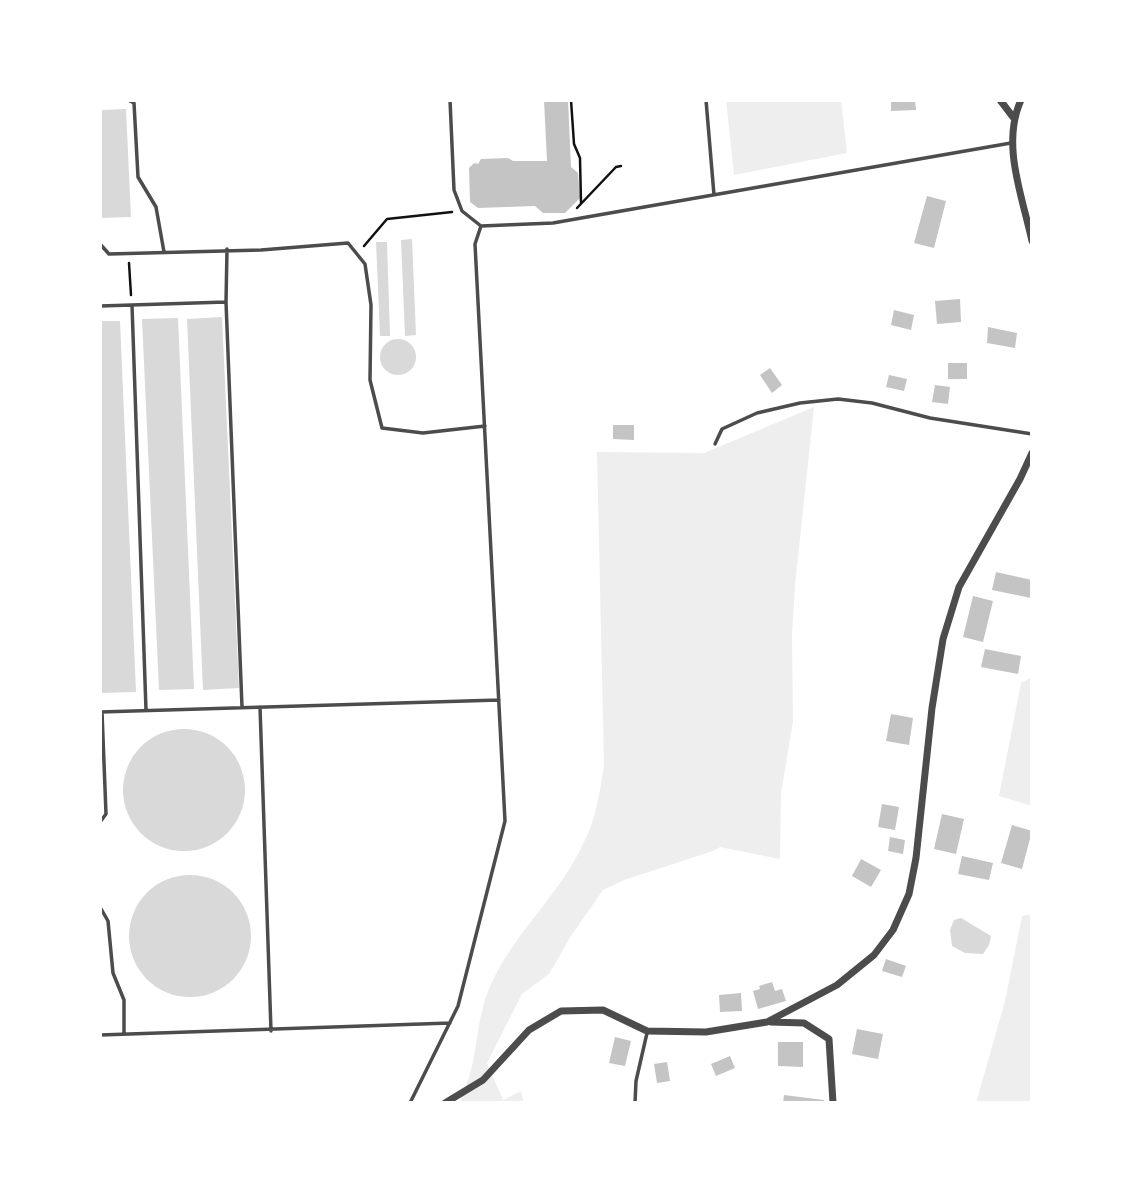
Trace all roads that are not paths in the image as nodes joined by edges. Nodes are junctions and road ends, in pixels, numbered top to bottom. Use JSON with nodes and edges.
{"nodes":[{"id":1,"x":128,"y":100,"type":"edge"},
{"id":2,"x":450,"y":100,"type":"edge"},
{"id":3,"x":706,"y":100,"type":"edge"},
{"id":4,"x":1000,"y":100,"type":"edge"},
{"id":5,"x":1021,"y":100,"type":"edge"},
{"id":6,"x":1013,"y":117,"type":"junction"},
{"id":7,"x":1013,"y":143,"type":"junction"},
{"id":8,"x":714,"y":195,"type":"junction"},
{"id":9,"x":481,"y":226,"type":"junction"},
{"id":10,"x":1032,"y":240,"type":"edge"},
{"id":11,"x":100,"y":244,"type":"edge"},
{"id":12,"x":227,"y":249,"type":"junction"},
{"id":13,"x":164,"y":252,"type":"junction"},
{"id":14,"x":226,"y":302,"type":"junction"},
{"id":15,"x":132,"y":305,"type":"junction"},
{"id":16,"x":100,"y":306,"type":"edge"},
{"id":17,"x":485,"y":426,"type":"junction"},
{"id":18,"x":1032,"y":434,"type":"edge"},
{"id":19,"x":716,"y":444,"type":"dead end"},
{"id":20,"x":1032,"y":453,"type":"edge"},
{"id":21,"x":499,"y":700,"type":"junction"},
{"id":22,"x":260,"y":707,"type":"junction"},
{"id":23,"x":242,"y":708,"type":"junction"},
{"id":24,"x":146,"y":710,"type":"junction"},
{"id":25,"x":101,"y":712,"type":"edge"},
{"id":26,"x":100,"y":822,"type":"edge"},
{"id":27,"x":100,"y":907,"type":"edge"},
{"id":28,"x":773,"y":1021,"type":"junction"},
{"id":29,"x":450,"y":1023,"type":"junction"},
{"id":30,"x":271,"y":1031,"type":"junction"},
{"id":31,"x":647,"y":1031,"type":"junction"},
{"id":32,"x":124,"y":1034,"type":"junction"},
{"id":33,"x":100,"y":1035,"type":"edge"},
{"id":34,"x":410,"y":1103,"type":"edge"},
{"id":35,"x":445,"y":1103,"type":"edge"},
{"id":36,"x":635,"y":1103,"type":"edge"},
{"id":37,"x":833,"y":1103,"type":"edge"}],
"edges":[{"from":1,"to":13,"type":"lane"},
{"from":2,"to":9,"type":"lane"},
{"from":3,"to":8,"type":"lane"},
{"from":4,"to":6,"type":"street"},
{"from":5,"to":6,"type":"street"},
{"from":6,"to":7,"type":"street"},
{"from":7,"to":8,"type":"lane"},
{"from":7,"to":10,"type":"street"},
{"from":8,"to":9,"type":"lane"},
{"from":9,"to":17,"type":"lane"},
{"from":11,"to":13,"type":"lane"},
{"from":12,"to":13,"type":"lane"},
{"from":12,"to":14,"type":"lane"},
{"from":12,"to":17,"type":"lane"},
{"from":14,"to":15,"type":"lane"},
{"from":14,"to":23,"type":"lane"},
{"from":15,"to":16,"type":"lane"},
{"from":15,"to":24,"type":"lane"},
{"from":17,"to":21,"type":"lane"},
{"from":18,"to":19,"type":"lane"},
{"from":20,"to":28,"type":"street"},
{"from":21,"to":22,"type":"lane"},
{"from":21,"to":29,"type":"lane"},
{"from":22,"to":23,"type":"lane"},
{"from":22,"to":30,"type":"lane"},
{"from":23,"to":24,"type":"lane"},
{"from":24,"to":25,"type":"lane"},
{"from":25,"to":26,"type":"lane"},
{"from":27,"to":32,"type":"lane"},
{"from":28,"to":31,"type":"street"},
{"from":28,"to":37,"type":"street"},
{"from":29,"to":30,"type":"lane"},
{"from":29,"to":34,"type":"lane"},
{"from":30,"to":32,"type":"lane"},
{"from":31,"to":35,"type":"street"},
{"from":31,"to":36,"type":"lane"},
{"from":32,"to":33,"type":"lane"}]}
